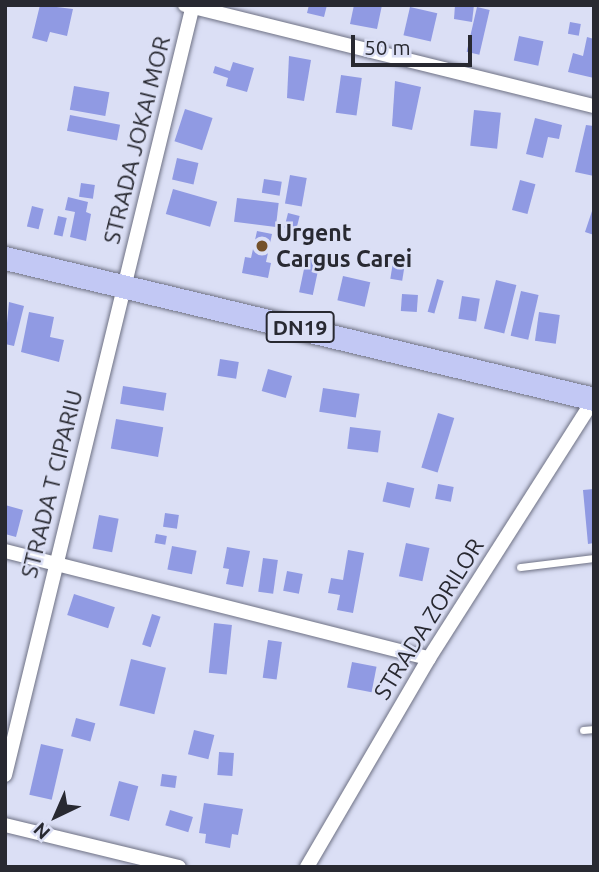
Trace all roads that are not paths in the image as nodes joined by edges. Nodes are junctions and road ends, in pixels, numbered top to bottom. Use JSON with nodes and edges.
{"nodes":[{"id":1,"x":190,"y":6,"type":"edge"},
{"id":2,"x":594,"y":106,"type":"edge"},
{"id":3,"x":5,"y":258,"type":"edge"},
{"id":4,"x":124,"y":286,"type":"junction"},
{"id":5,"x":594,"y":399,"type":"edge"},
{"id":6,"x":5,"y":551,"type":"edge"},
{"id":7,"x":594,"y":558,"type":"edge"},
{"id":8,"x":56,"y":563,"type":"junction"},
{"id":9,"x":520,"y":567,"type":"dead end"},
{"id":10,"x":429,"y":658,"type":"junction"},
{"id":11,"x":594,"y":729,"type":"edge"},
{"id":12,"x":583,"y":730,"type":"dead end"},
{"id":13,"x":5,"y":775,"type":"edge"},
{"id":14,"x":5,"y":825,"type":"edge"},
{"id":15,"x":179,"y":867,"type":"edge"},
{"id":16,"x":307,"y":867,"type":"edge"}],
"edges":[{"from":1,"to":2,"type":"street"},
{"from":1,"to":4,"type":"street","name":"STRADA JOKAI MOR"},
{"from":3,"to":4,"type":"main road","number":"DN19"},
{"from":4,"to":5,"type":"main road","number":"DN19"},
{"from":4,"to":8,"type":"street","name":"STRADA T CIPARIU"},
{"from":5,"to":10,"type":"street","name":"STRADA ZORILOR"},
{"from":6,"to":8,"type":"street"},
{"from":7,"to":9,"type":"lane"},
{"from":8,"to":10,"type":"street"},
{"from":8,"to":13,"type":"street","name":"STRADA T CIPARIU"},
{"from":10,"to":16,"type":"street","name":"STRADA ZORILOR"},
{"from":11,"to":12,"type":"lane"},
{"from":14,"to":15,"type":"street"}]}
